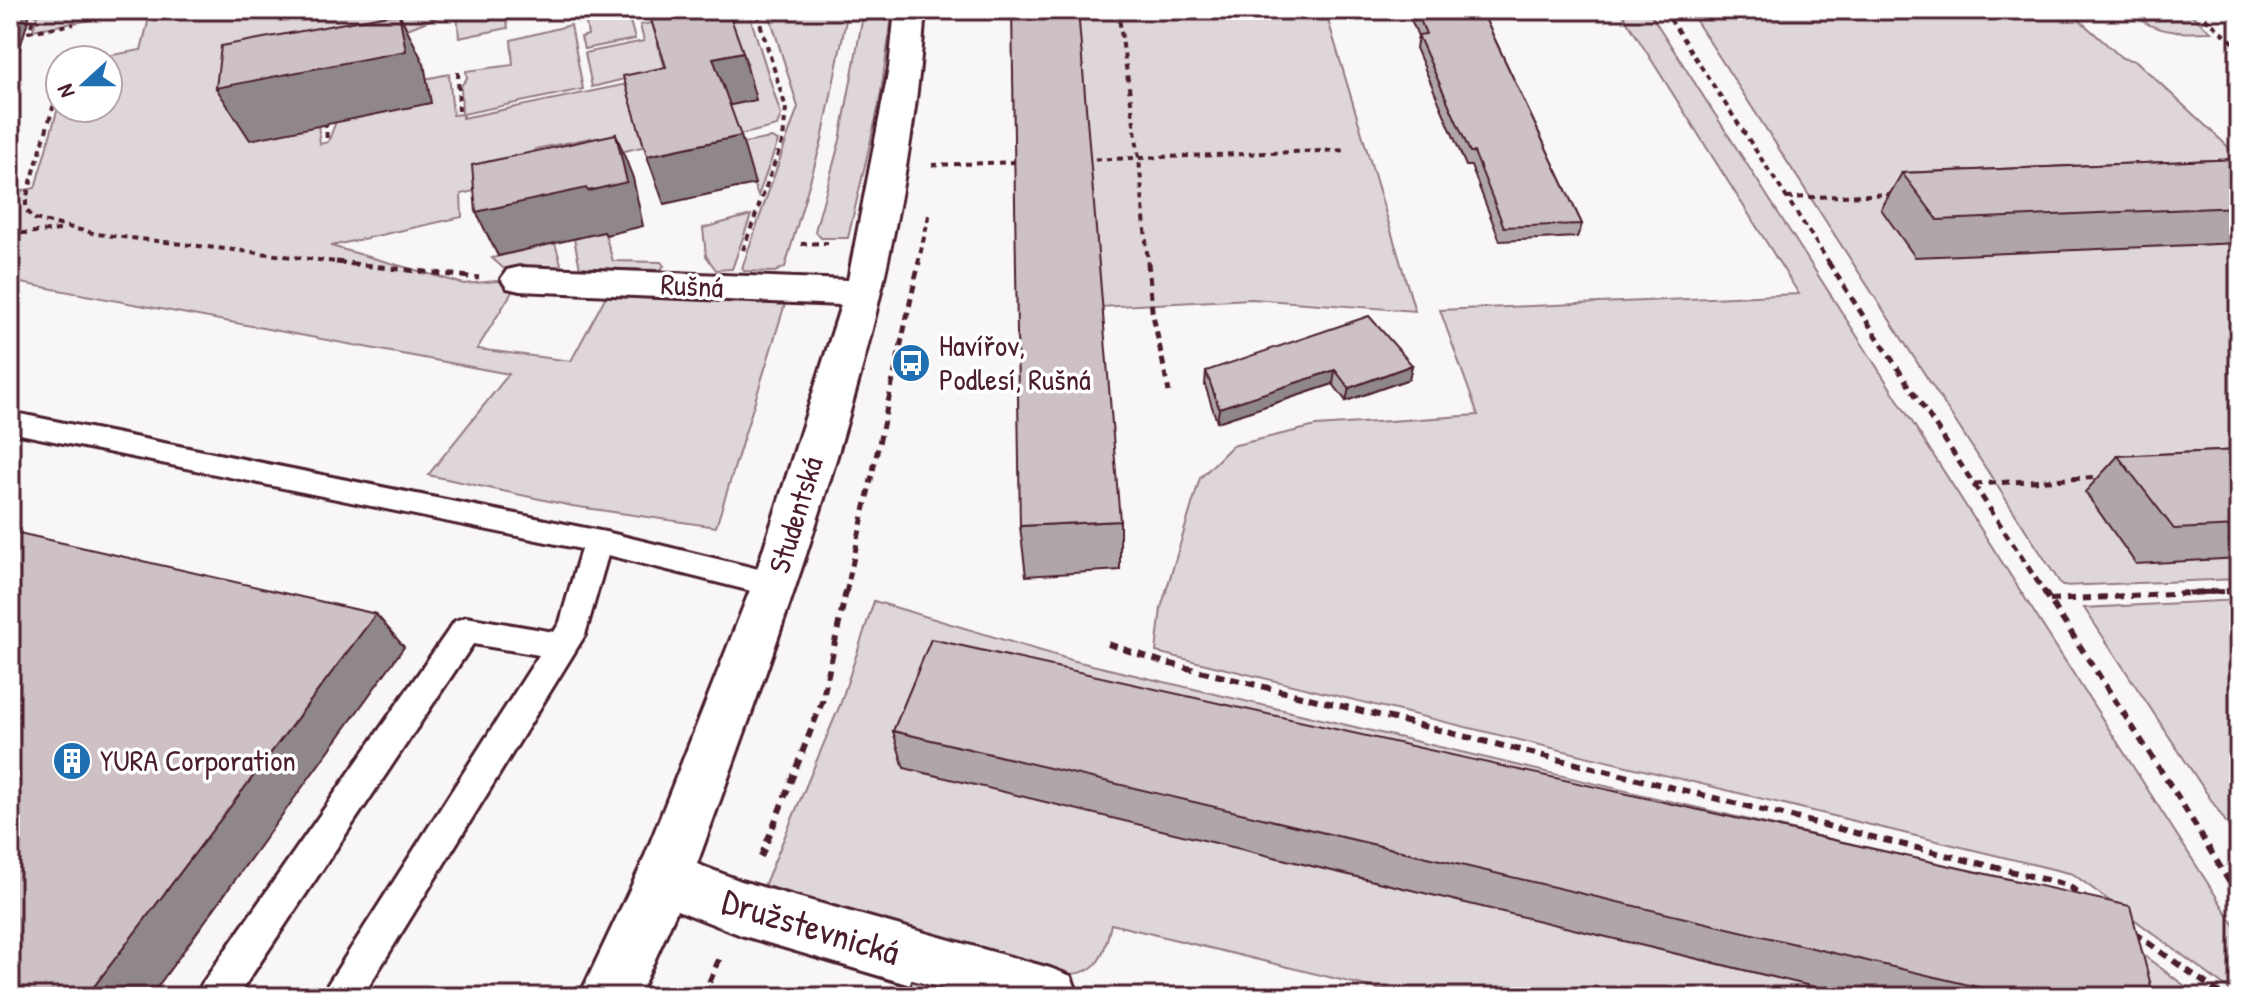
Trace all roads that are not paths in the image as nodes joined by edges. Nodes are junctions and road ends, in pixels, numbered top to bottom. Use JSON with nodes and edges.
{"nodes":[{"id":1,"x":910,"y":10,"type":"edge"},
{"id":2,"x":520,"y":279,"type":"road end"},
{"id":3,"x":864,"y":293,"type":"junction"},
{"id":4,"x":10,"y":422,"type":"edge"},
{"id":5,"x":597,"y":542,"type":"junction"},
{"id":6,"x":775,"y":585,"type":"junction"},
{"id":7,"x":562,"y":632,"type":"junction"},
{"id":8,"x":664,"y":878,"type":"junction"},
{"id":9,"x":215,"y":997,"type":"edge"},
{"id":10,"x":341,"y":997,"type":"edge"},
{"id":11,"x":608,"y":997,"type":"edge"},
{"id":12,"x":1050,"y":997,"type":"edge"}],
"edges":[{"from":1,"to":3,"type":"street","name":"Studentská"},
{"from":2,"to":3,"type":"street","name":"Rušná"},
{"from":3,"to":6,"type":"street","name":"Studentská"},
{"from":4,"to":5,"type":"lane"},
{"from":5,"to":6,"type":"lane"},
{"from":5,"to":7,"type":"lane"},
{"from":6,"to":8,"type":"street","name":"Studentská"},
{"from":7,"to":9,"type":"lane"},
{"from":7,"to":10,"type":"lane"},
{"from":8,"to":11,"type":"street","name":"Studentská"},
{"from":8,"to":12,"type":"street","name":"Družstevnická"}]}
